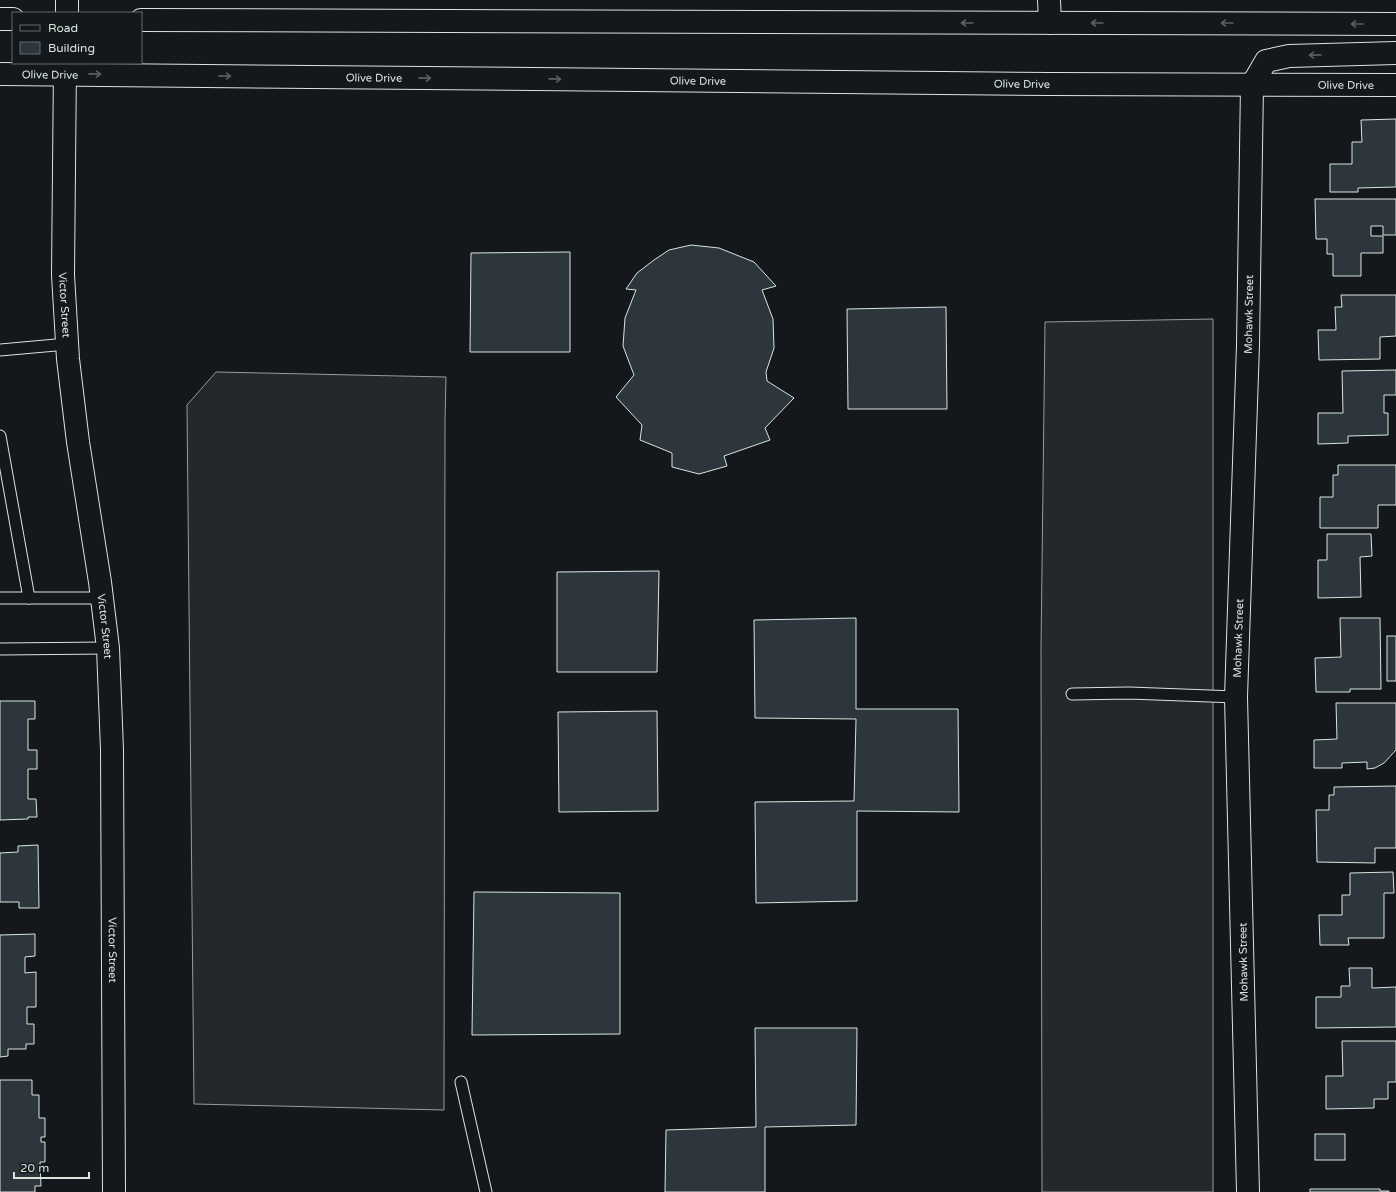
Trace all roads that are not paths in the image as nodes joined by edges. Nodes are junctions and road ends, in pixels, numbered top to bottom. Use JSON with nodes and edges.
{"nodes":[{"id":1,"x":66,"y":0,"type":"edge"},
{"id":2,"x":1049,"y":0,"type":"edge"},
{"id":3,"x":67,"y":12,"type":"edge"},
{"id":4,"x":0,"y":19,"type":"edge"},
{"id":5,"x":12,"y":19,"type":"edge"},
{"id":6,"x":142,"y":20,"type":"edge"},
{"id":7,"x":1050,"y":23,"type":"junction"},
{"id":8,"x":1396,"y":24,"type":"edge"},
{"id":9,"x":1396,"y":53,"type":"edge"},
{"id":10,"x":65,"y":68,"type":"edge"},
{"id":11,"x":0,"y":74,"type":"edge"},
{"id":12,"x":1252,"y":85,"type":"junction"},
{"id":13,"x":1396,"y":85,"type":"edge"},
{"id":14,"x":67,"y":344,"type":"junction"},
{"id":15,"x":0,"y":350,"type":"edge"},
{"id":16,"x":0,"y":436,"type":"edge"},
{"id":17,"x":0,"y":598,"type":"edge"},
{"id":18,"x":29,"y":598,"type":"junction"},
{"id":19,"x":102,"y":598,"type":"junction"},
{"id":20,"x":108,"y":648,"type":"junction"},
{"id":21,"x":0,"y":649,"type":"edge"},
{"id":22,"x":1072,"y":694,"type":"dead end"},
{"id":23,"x":1236,"y":697,"type":"junction"},
{"id":24,"x":461,"y":1082,"type":"dead end"},
{"id":25,"x":114,"y":1192,"type":"edge"},
{"id":26,"x":486,"y":1192,"type":"edge"},
{"id":27,"x":1248,"y":1192,"type":"edge"}],
"edges":[{"from":1,"to":3,"type":"main road"},
{"from":2,"to":7,"type":"main road"},
{"from":4,"to":5,"type":"main road"},
{"from":7,"to":6,"type":"main road","one_way":true},
{"from":8,"to":7,"type":"main road","one_way":true},
{"from":9,"to":12,"type":"main road","one_way":true},
{"from":10,"to":11,"type":"main road","name":"Olive Drive"},
{"from":10,"to":12,"type":"main road","name":"Olive Drive","one_way":true},
{"from":10,"to":14,"type":"main road","name":"Victor Street"},
{"from":12,"to":13,"type":"main road","name":"Olive Drive"},
{"from":12,"to":23,"type":"main road","name":"Mohawk Street"},
{"from":14,"to":15,"type":"lane"},
{"from":14,"to":19,"type":"main road","name":"Victor Street"},
{"from":16,"to":18,"type":"lane"},
{"from":17,"to":18,"type":"lane"},
{"from":18,"to":19,"type":"lane"},
{"from":19,"to":20,"type":"main road","name":"Victor Street"},
{"from":20,"to":21,"type":"lane"},
{"from":20,"to":25,"type":"main road","name":"Victor Street"},
{"from":22,"to":23,"type":"lane"},
{"from":23,"to":27,"type":"main road","name":"Mohawk Street"},
{"from":24,"to":26,"type":"lane"}]}
